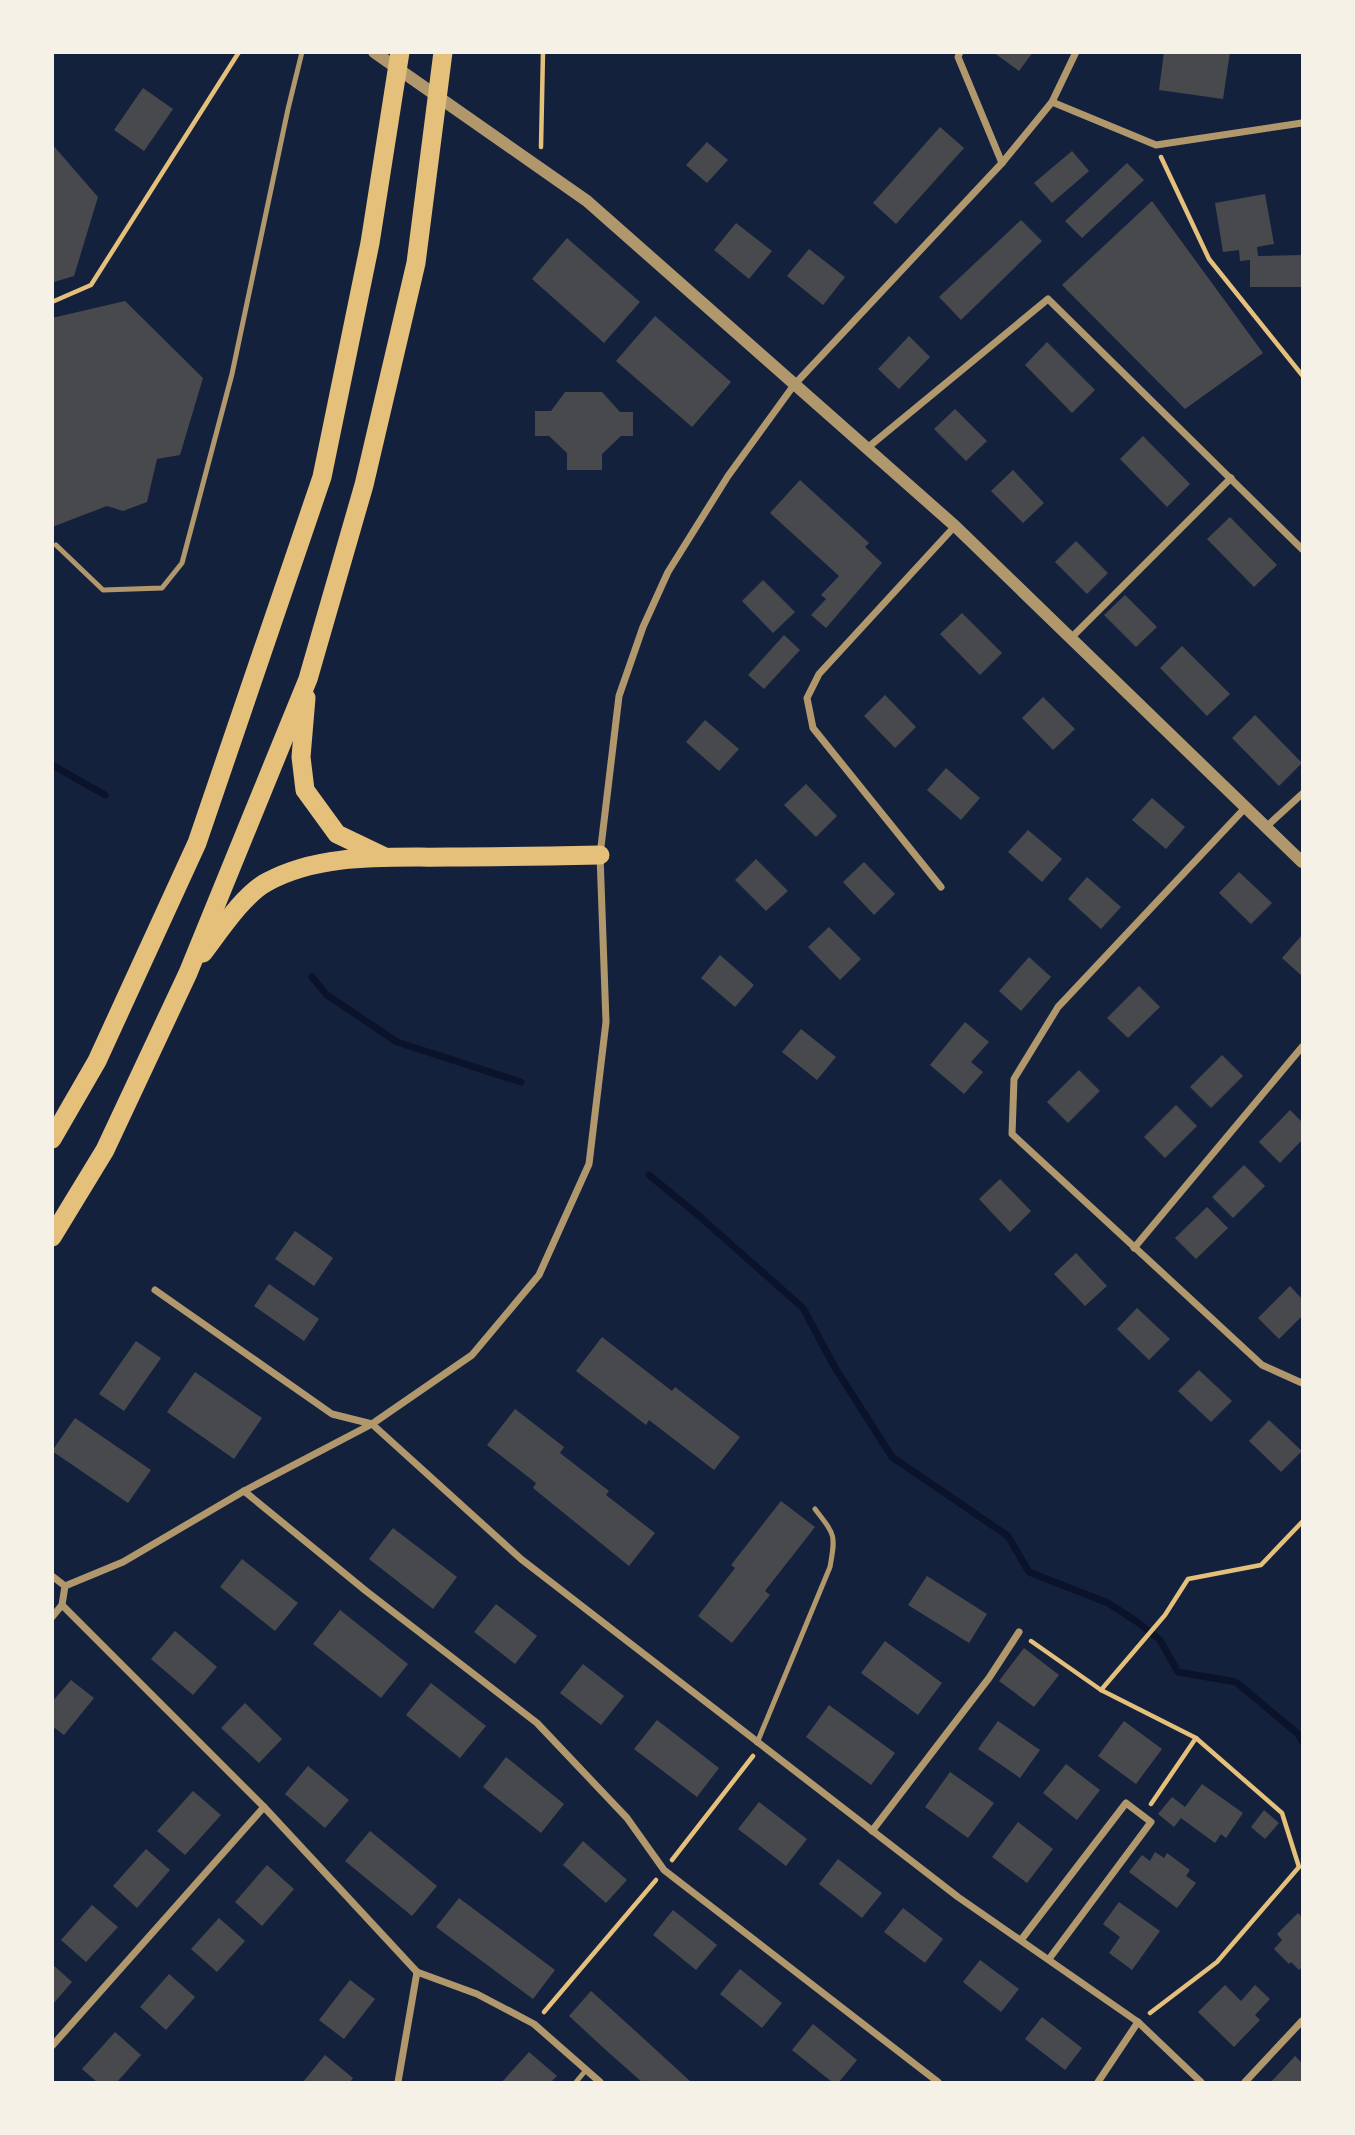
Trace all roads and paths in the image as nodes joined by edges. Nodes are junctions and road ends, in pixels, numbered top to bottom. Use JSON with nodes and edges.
{"nodes":[{"id":1,"x":239,"y":52,"type":"edge"},
{"id":2,"x":302,"y":52,"type":"edge"},
{"id":3,"x":374,"y":52,"type":"edge"},
{"id":4,"x":400,"y":52,"type":"edge"},
{"id":5,"x":443,"y":52,"type":"edge"},
{"id":6,"x":543,"y":52,"type":"edge"},
{"id":7,"x":961,"y":52,"type":"edge"},
{"id":8,"x":1076,"y":52,"type":"edge"},
{"id":9,"x":1052,"y":102,"type":"junction"},
{"id":10,"x":1303,"y":123,"type":"edge"},
{"id":11,"x":1156,"y":145,"type":"junction"},
{"id":12,"x":1002,"y":163,"type":"junction"},
{"id":13,"x":540,"y":169,"type":"junction"},
{"id":14,"x":52,"y":302,"type":"edge"},
{"id":15,"x":1303,"y":375,"type":"edge"},
{"id":16,"x":794,"y":385,"type":"junction"},
{"id":17,"x":866,"y":449,"type":"junction"},
{"id":18,"x":1231,"y":478,"type":"junction"},
{"id":19,"x":955,"y":526,"type":"junction"},
{"id":20,"x":57,"y":545,"type":"dead end"},
{"id":21,"x":1303,"y":548,"type":"edge"},
{"id":22,"x":1071,"y":638,"type":"junction"},
{"id":23,"x":308,"y":679,"type":"junction"},
{"id":24,"x":1303,"y":794,"type":"edge"},
{"id":25,"x":1245,"y":807,"type":"junction"},
{"id":26,"x":1266,"y":827,"type":"junction"},
{"id":27,"x":600,"y":855,"type":"junction"},
{"id":28,"x":387,"y":858,"type":"junction"},
{"id":29,"x":1303,"y":862,"type":"edge"},
{"id":30,"x":941,"y":887,"type":"dead end"},
{"id":31,"x":188,"y":973,"type":"junction"},
{"id":32,"x":1303,"y":1047,"type":"edge"},
{"id":33,"x":52,"y":1139,"type":"edge"},
{"id":34,"x":52,"y":1237,"type":"edge"},
{"id":35,"x":1134,"y":1248,"type":"junction"},
{"id":36,"x":155,"y":1290,"type":"dead end"},
{"id":37,"x":1303,"y":1383,"type":"edge"},
{"id":38,"x":373,"y":1424,"type":"junction"},
{"id":39,"x":244,"y":1491,"type":"junction"},
{"id":40,"x":815,"y":1509,"type":"dead end"},
{"id":41,"x":1303,"y":1522,"type":"edge"},
{"id":42,"x":52,"y":1576,"type":"edge"},
{"id":43,"x":65,"y":1586,"type":"junction"},
{"id":44,"x":62,"y":1605,"type":"junction"},
{"id":45,"x":52,"y":1617,"type":"edge"},
{"id":46,"x":1019,"y":1632,"type":"joint"},
{"id":47,"x":1101,"y":1690,"type":"junction"},
{"id":48,"x":1196,"y":1738,"type":"junction"},
{"id":49,"x":759,"y":1744,"type":"junction"},
{"id":50,"x":264,"y":1807,"type":"junction"},
{"id":51,"x":1141,"y":1815,"type":"junction"},
{"id":52,"x":872,"y":1831,"type":"junction"},
{"id":53,"x":1301,"y":1868,"type":"edge"},
{"id":54,"x":664,"y":1870,"type":"junction"},
{"id":55,"x":1021,"y":1940,"type":"junction"},
{"id":56,"x":1049,"y":1959,"type":"junction"},
{"id":57,"x":417,"y":1972,"type":"junction"},
{"id":58,"x":1303,"y":2021,"type":"edge"},
{"id":59,"x":1138,"y":2022,"type":"junction"},
{"id":60,"x":534,"y":2024,"type":"junction"},
{"id":61,"x":52,"y":2046,"type":"edge"},
{"id":62,"x":586,"y":2070,"type":"junction"},
{"id":63,"x":398,"y":2082,"type":"edge"},
{"id":64,"x":576,"y":2082,"type":"edge"},
{"id":65,"x":600,"y":2082,"type":"edge"},
{"id":66,"x":938,"y":2082,"type":"edge"},
{"id":67,"x":1098,"y":2082,"type":"edge"},
{"id":68,"x":1201,"y":2082,"type":"edge"},
{"id":69,"x":1245,"y":2082,"type":"edge"}],
"edges":[{"from":1,"to":14,"type":"path"},
{"from":2,"to":20,"type":"lane"},
{"from":3,"to":13,"type":"street"},
{"from":4,"to":33,"type":"highway"},
{"from":5,"to":23,"type":"highway"},
{"from":6,"to":13,"type":"path"},
{"from":7,"to":12,"type":"street"},
{"from":8,"to":9,"type":"street"},
{"from":9,"to":11,"type":"street"},
{"from":9,"to":12,"type":"street"},
{"from":10,"to":11,"type":"street"},
{"from":11,"to":15,"type":"path"},
{"from":12,"to":16,"type":"street"},
{"from":13,"to":16,"type":"street"},
{"from":16,"to":17,"type":"street"},
{"from":16,"to":27,"type":"street"},
{"from":17,"to":18,"type":"street"},
{"from":17,"to":19,"type":"street"},
{"from":18,"to":21,"type":"street"},
{"from":18,"to":22,"type":"street"},
{"from":19,"to":22,"type":"street"},
{"from":19,"to":30,"type":"street"},
{"from":22,"to":25,"type":"street"},
{"from":23,"to":28,"type":"highway"},
{"from":23,"to":31,"type":"highway"},
{"from":24,"to":26,"type":"street"},
{"from":25,"to":26,"type":"street"},
{"from":25,"to":35,"type":"street"},
{"from":26,"to":29,"type":"street"},
{"from":27,"to":28,"type":"highway"},
{"from":27,"to":38,"type":"street"},
{"from":28,"to":31,"type":"highway"},
{"from":31,"to":34,"type":"highway"},
{"from":32,"to":35,"type":"street"},
{"from":35,"to":37,"type":"street"},
{"from":36,"to":38,"type":"street"},
{"from":38,"to":39,"type":"street"},
{"from":38,"to":49,"type":"street"},
{"from":39,"to":43,"type":"street"},
{"from":39,"to":54,"type":"street"},
{"from":40,"to":49,"type":"lane"},
{"from":41,"to":47,"type":"path"},
{"from":42,"to":43,"type":"street"},
{"from":43,"to":44,"type":"street"},
{"from":44,"to":45,"type":"street"},
{"from":44,"to":50,"type":"street"},
{"from":46,"to":47,"type":"path"},
{"from":46,"to":52,"type":"street"},
{"from":47,"to":48,"type":"path"},
{"from":48,"to":51,"type":"path"},
{"from":48,"to":53,"type":"path"},
{"from":49,"to":52,"type":"street"},
{"from":49,"to":54,"type":"path"},
{"from":50,"to":57,"type":"street"},
{"from":50,"to":61,"type":"street"},
{"from":51,"to":55,"type":"street"},
{"from":51,"to":56,"type":"street"},
{"from":52,"to":55,"type":"street"},
{"from":53,"to":59,"type":"path"},
{"from":54,"to":60,"type":"path"},
{"from":54,"to":66,"type":"street"},
{"from":55,"to":56,"type":"street"},
{"from":56,"to":59,"type":"street"},
{"from":57,"to":60,"type":"street"},
{"from":57,"to":63,"type":"street"},
{"from":58,"to":69,"type":"street"},
{"from":59,"to":67,"type":"street"},
{"from":59,"to":68,"type":"street"},
{"from":60,"to":62,"type":"street"},
{"from":62,"to":64,"type":"lane"},
{"from":62,"to":65,"type":"street"}]}
